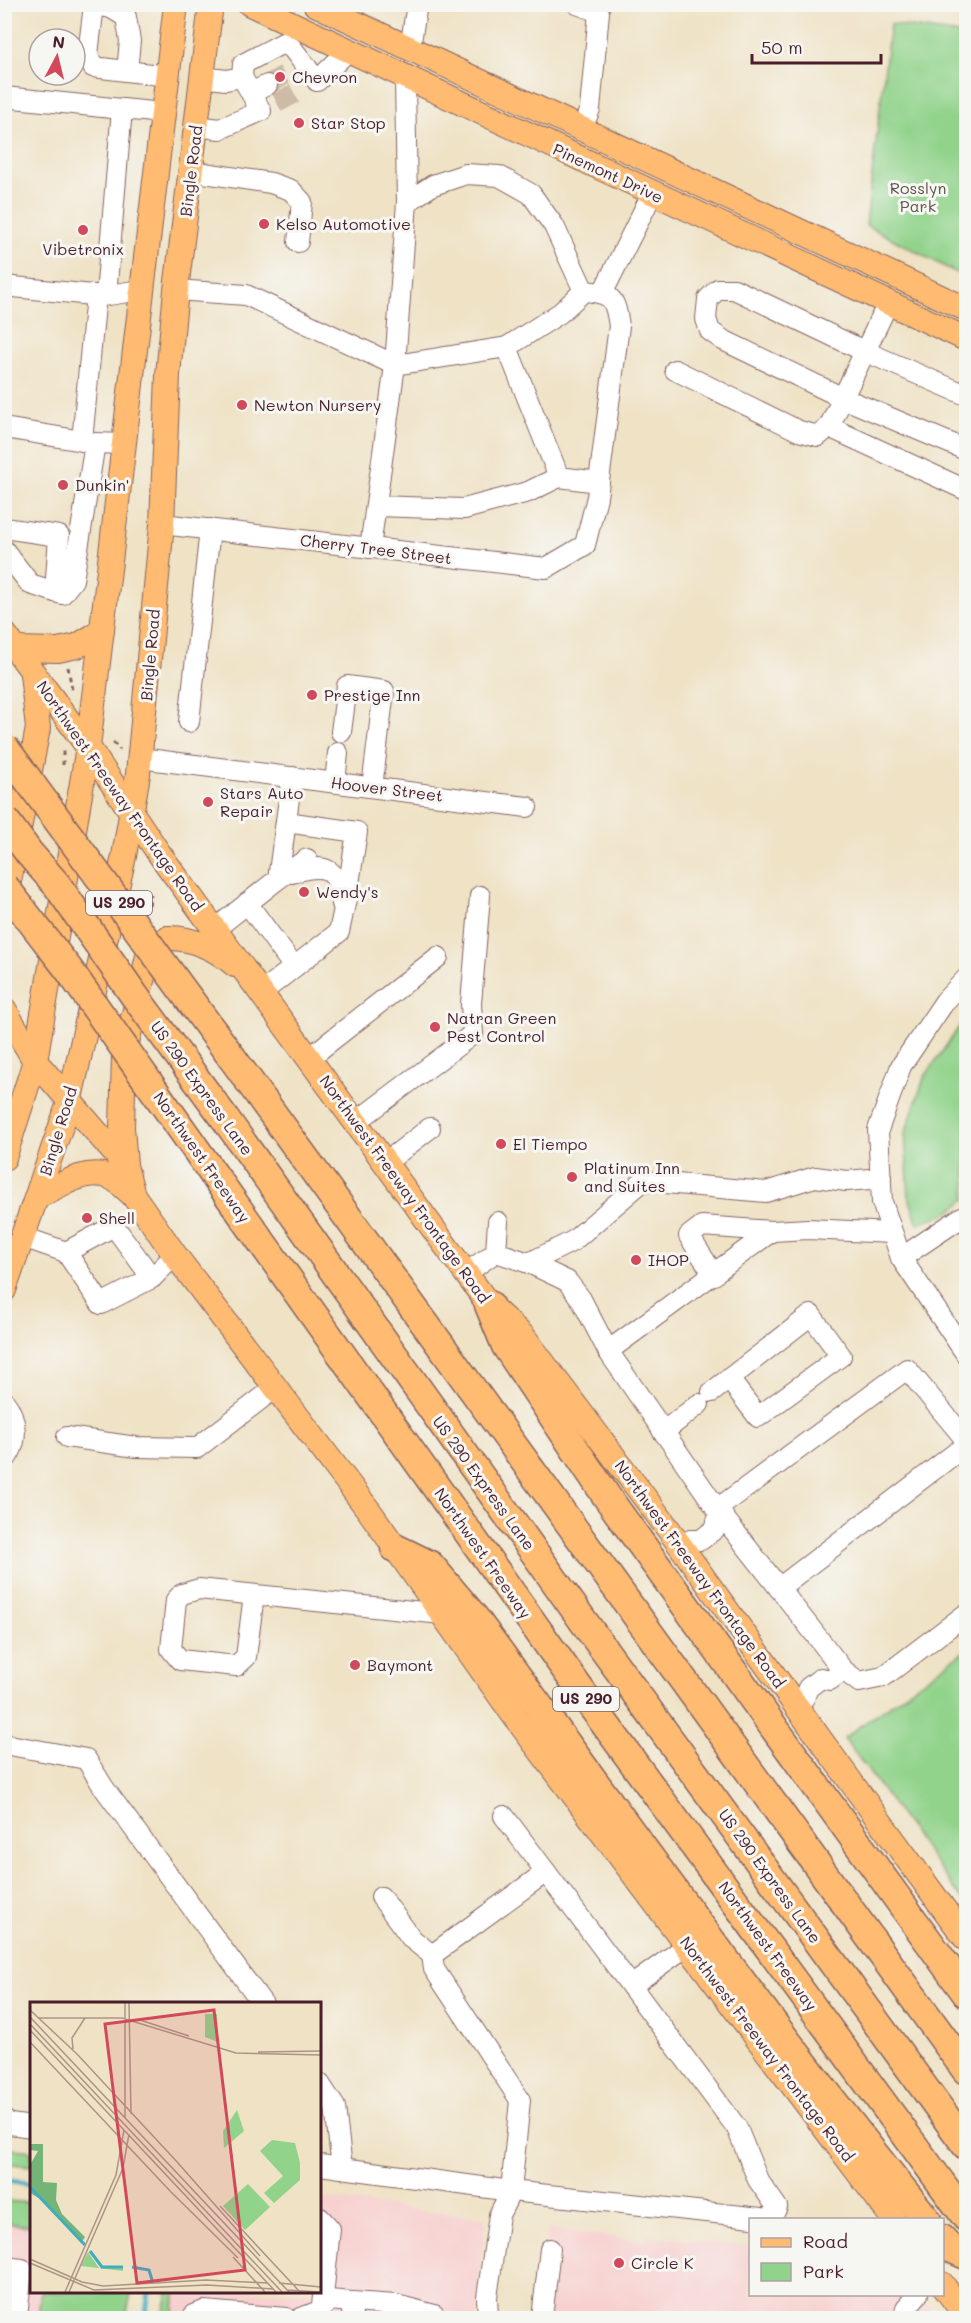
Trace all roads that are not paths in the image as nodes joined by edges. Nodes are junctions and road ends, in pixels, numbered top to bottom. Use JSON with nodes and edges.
{"nodes":[{"id":1,"x":176,"y":4,"type":"edge"},
{"id":2,"x":211,"y":4,"type":"edge"},
{"id":3,"x":250,"y":4,"type":"edge"},
{"id":4,"x":315,"y":4,"type":"edge"},
{"id":5,"x":417,"y":4,"type":"edge"},
{"id":6,"x":577,"y":4,"type":"edge"},
{"id":7,"x":92,"y":5,"type":"edge"},
{"id":8,"x":410,"y":48,"type":"junction"},
{"id":9,"x":348,"y":51,"type":"junction"},
{"id":10,"x":298,"y":53,"type":"junction"},
{"id":11,"x":127,"y":71,"type":"junction"},
{"id":12,"x":168,"y":76,"type":"junction"},
{"id":13,"x":202,"y":77,"type":"junction"},
{"id":14,"x":405,"y":78,"type":"junction"},
{"id":15,"x":260,"y":94,"type":"junction"},
{"id":16,"x":4,"y":97,"type":"edge"},
{"id":17,"x":122,"y":109,"type":"junction"},
{"id":18,"x":163,"y":113,"type":"junction"},
{"id":19,"x":196,"y":126,"type":"junction"},
{"id":20,"x":582,"y":129,"type":"junction"},
{"id":21,"x":665,"y":169,"type":"junction"},
{"id":22,"x":191,"y":171,"type":"junction"},
{"id":23,"x":698,"y":186,"type":"junction"},
{"id":24,"x":652,"y":194,"type":"junction"},
{"id":25,"x":407,"y":201,"type":"junction"},
{"id":26,"x":695,"y":214,"type":"junction"},
{"id":27,"x":298,"y":242,"type":"dead end"},
{"id":28,"x":4,"y":286,"type":"edge"},
{"id":29,"x":141,"y":290,"type":"junction"},
{"id":30,"x":176,"y":290,"type":"junction"},
{"id":31,"x":593,"y":291,"type":"junction"},
{"id":32,"x":101,"y":295,"type":"junction"},
{"id":33,"x":888,"y":303,"type":"junction"},
{"id":34,"x":966,"y":309,"type":"edge"},
{"id":35,"x":966,"y":339,"type":"edge"},
{"id":36,"x":507,"y":347,"type":"junction"},
{"id":37,"x":864,"y":351,"type":"junction"},
{"id":38,"x":395,"y":365,"type":"junction"},
{"id":39,"x":675,"y":370,"type":"dead end"},
{"id":40,"x":966,"y":396,"type":"edge"},
{"id":41,"x":843,"y":398,"type":"junction"},
{"id":42,"x":829,"y":427,"type":"junction"},
{"id":43,"x":4,"y":428,"type":"edge"},
{"id":44,"x":88,"y":442,"type":"junction"},
{"id":45,"x":124,"y":444,"type":"junction"},
{"id":46,"x":966,"y":450,"type":"edge"},
{"id":47,"x":559,"y":477,"type":"junction"},
{"id":48,"x":599,"y":482,"type":"junction"},
{"id":49,"x":966,"y":490,"type":"edge"},
{"id":50,"x":376,"y":506,"type":"junction"},
{"id":51,"x":162,"y":524,"type":"junction"},
{"id":52,"x":4,"y":528,"type":"edge"},
{"id":53,"x":210,"y":530,"type":"junction"},
{"id":54,"x":370,"y":548,"type":"junction"},
{"id":55,"x":4,"y":550,"type":"edge"},
{"id":56,"x":58,"y":593,"type":"junction"},
{"id":57,"x":102,"y":631,"type":"junction"},
{"id":58,"x":10,"y":641,"type":"edge"},
{"id":59,"x":32,"y":672,"type":"junction"},
{"id":60,"x":189,"y":722,"type":"dead end"},
{"id":61,"x":341,"y":732,"type":"dead end"},
{"id":62,"x":4,"y":747,"type":"edge"},
{"id":63,"x":88,"y":747,"type":"junction"},
{"id":64,"x":338,"y":753,"type":"dead end"},
{"id":65,"x":140,"y":758,"type":"junction"},
{"id":66,"x":292,"y":777,"type":"junction"},
{"id":67,"x":335,"y":783,"type":"junction"},
{"id":68,"x":372,"y":787,"type":"junction"},
{"id":69,"x":527,"y":807,"type":"dead end"},
{"id":70,"x":131,"y":815,"type":"junction"},
{"id":71,"x":4,"y":819,"type":"edge"},
{"id":72,"x":286,"y":822,"type":"junction"},
{"id":73,"x":330,"y":861,"type":"junction"},
{"id":74,"x":352,"y":864,"type":"junction"},
{"id":75,"x":281,"y":870,"type":"junction"},
{"id":76,"x":4,"y":886,"type":"edge"},
{"id":77,"x":348,"y":890,"type":"junction"},
{"id":78,"x":480,"y":896,"type":"dead end"},
{"id":79,"x":247,"y":903,"type":"junction"},
{"id":80,"x":344,"y":916,"type":"junction"},
{"id":81,"x":215,"y":929,"type":"junction"},
{"id":82,"x":438,"y":957,"type":"dead end"},
{"id":83,"x":294,"y":967,"type":"junction"},
{"id":84,"x":966,"y":979,"type":"edge"},
{"id":85,"x":257,"y":987,"type":"junction"},
{"id":86,"x":4,"y":1009,"type":"edge"},
{"id":87,"x":309,"y":1058,"type":"junction"},
{"id":88,"x":35,"y":1061,"type":"junction"},
{"id":89,"x":69,"y":1103,"type":"junction"},
{"id":90,"x":356,"y":1122,"type":"junction"},
{"id":91,"x":430,"y":1128,"type":"dead end"},
{"id":92,"x":4,"y":1158,"type":"edge"},
{"id":93,"x":385,"y":1163,"type":"junction"},
{"id":94,"x":125,"y":1166,"type":"junction"},
{"id":95,"x":881,"y":1178,"type":"junction"},
{"id":96,"x":133,"y":1195,"type":"junction"},
{"id":97,"x":37,"y":1197,"type":"junction"},
{"id":98,"x":498,"y":1222,"type":"dead end"},
{"id":99,"x":966,"y":1222,"type":"edge"},
{"id":100,"x":772,"y":1231,"type":"junction"},
{"id":101,"x":892,"y":1233,"type":"junction"},
{"id":102,"x":23,"y":1237,"type":"junction"},
{"id":103,"x":66,"y":1252,"type":"junction"},
{"id":104,"x":496,"y":1252,"type":"junction"},
{"id":105,"x":175,"y":1255,"type":"junction"},
{"id":106,"x":901,"y":1258,"type":"junction"},
{"id":107,"x":529,"y":1263,"type":"junction"},
{"id":108,"x":466,"y":1274,"type":"junction"},
{"id":109,"x":714,"y":1275,"type":"junction"},
{"id":110,"x":152,"y":1278,"type":"junction"},
{"id":111,"x":4,"y":1290,"type":"edge"},
{"id":112,"x":489,"y":1305,"type":"junction"},
{"id":113,"x":608,"y":1352,"type":"junction"},
{"id":114,"x":966,"y":1354,"type":"edge"},
{"id":115,"x":729,"y":1379,"type":"junction"},
{"id":116,"x":275,"y":1388,"type":"junction"},
{"id":117,"x":4,"y":1401,"type":"edge"},
{"id":118,"x":663,"y":1432,"type":"junction"},
{"id":119,"x":67,"y":1437,"type":"dead end"},
{"id":120,"x":966,"y":1442,"type":"edge"},
{"id":121,"x":4,"y":1461,"type":"edge"},
{"id":122,"x":719,"y":1516,"type":"junction"},
{"id":123,"x":686,"y":1543,"type":"junction"},
{"id":124,"x":395,"y":1548,"type":"junction"},
{"id":125,"x":779,"y":1588,"type":"junction"},
{"id":126,"x":254,"y":1595,"type":"junction"},
{"id":127,"x":442,"y":1614,"type":"junction"},
{"id":128,"x":966,"y":1614,"type":"edge"},
{"id":129,"x":836,"y":1675,"type":"junction"},
{"id":130,"x":800,"y":1701,"type":"junction"},
{"id":131,"x":4,"y":1744,"type":"edge"},
{"id":132,"x":504,"y":1816,"type":"dead end"},
{"id":133,"x":546,"y":1872,"type":"junction"},
{"id":134,"x":381,"y":1898,"type":"dead end"},
{"id":135,"x":966,"y":1939,"type":"edge"},
{"id":136,"x":688,"y":1945,"type":"junction"},
{"id":137,"x":432,"y":1955,"type":"junction"},
{"id":138,"x":631,"y":1986,"type":"junction"},
{"id":139,"x":966,"y":1993,"type":"edge"},
{"id":140,"x":262,"y":2002,"type":"edge"},
{"id":141,"x":966,"y":2070,"type":"edge"},
{"id":142,"x":321,"y":2086,"type":"edge"},
{"id":143,"x":4,"y":2121,"type":"edge"},
{"id":144,"x":30,"y":2127,"type":"edge"},
{"id":145,"x":966,"y":2145,"type":"edge"},
{"id":146,"x":321,"y":2165,"type":"edge"},
{"id":147,"x":342,"y":2168,"type":"junction"},
{"id":148,"x":511,"y":2191,"type":"junction"},
{"id":149,"x":966,"y":2217,"type":"edge"},
{"id":150,"x":762,"y":2218,"type":"edge"},
{"id":151,"x":772,"y":2218,"type":"edge"},
{"id":152,"x":893,"y":2218,"type":"edge"},
{"id":153,"x":925,"y":2218,"type":"edge"},
{"id":154,"x":321,"y":2219,"type":"edge"},
{"id":155,"x":944,"y":2241,"type":"edge"},
{"id":156,"x":550,"y":2249,"type":"dead end"},
{"id":157,"x":966,"y":2255,"type":"edge"},
{"id":158,"x":4,"y":2267,"type":"edge"},
{"id":159,"x":944,"y":2287,"type":"edge"},
{"id":160,"x":917,"y":2296,"type":"edge"},
{"id":161,"x":322,"y":2306,"type":"junction"},
{"id":162,"x":352,"y":2310,"type":"edge"},
{"id":163,"x":963,"y":2314,"type":"edge"},
{"id":164,"x":4,"y":2317,"type":"edge"},
{"id":165,"x":17,"y":2319,"type":"edge"},
{"id":166,"x":193,"y":2319,"type":"edge"},
{"id":167,"x":286,"y":2319,"type":"edge"},
{"id":168,"x":302,"y":2319,"type":"edge"},
{"id":169,"x":435,"y":2319,"type":"edge"},
{"id":170,"x":488,"y":2319,"type":"edge"},
{"id":171,"x":542,"y":2319,"type":"edge"},
{"id":172,"x":904,"y":2319,"type":"edge"}],
"edges":[{"from":1,"to":12,"type":"main road"},
{"from":2,"to":13,"type":"main road","name":"Bingle Road"},
{"from":3,"to":10,"type":"main road","name":"Pinemont Drive"},
{"from":4,"to":8,"type":"main road","name":"Pinemont Drive"},
{"from":5,"to":8,"type":"street"},
{"from":6,"to":20,"type":"street"},
{"from":7,"to":11,"type":"street"},
{"from":7,"to":11,"type":"street"},
{"from":8,"to":14,"type":"main road"},
{"from":8,"to":20,"type":"main road","name":"Pinemont Drive"},
{"from":9,"to":10,"type":"main road","name":"Pinemont Drive"},
{"from":9,"to":10,"type":"street"},
{"from":9,"to":14,"type":"main road","name":"Pinemont Drive"},
{"from":10,"to":15,"type":"street"},
{"from":11,"to":12,"type":"street"},
{"from":12,"to":18,"type":"main road"},
{"from":13,"to":15,"type":"street"},
{"from":13,"to":19,"type":"main road","name":"Bingle Road"},
{"from":14,"to":24,"type":"main road","name":"Pinemont Drive"},
{"from":14,"to":25,"type":"street"},
{"from":15,"to":19,"type":"street"},
{"from":16,"to":17,"type":"street"},
{"from":17,"to":18,"type":"street"},
{"from":17,"to":32,"type":"street"},
{"from":18,"to":29,"type":"main road"},
{"from":19,"to":22,"type":"main road","name":"Bingle Road"},
{"from":20,"to":21,"type":"main road","name":"Pinemont Drive"},
{"from":21,"to":23,"type":"main road","name":"Pinemont Drive"},
{"from":21,"to":24,"type":"main road"},
{"from":22,"to":27,"type":"street"},
{"from":22,"to":30,"type":"main road","name":"Bingle Road"},
{"from":23,"to":26,"type":"main road"},
{"from":23,"to":34,"type":"main road","name":"Pinemont Drive"},
{"from":24,"to":26,"type":"main road","name":"Pinemont Drive"},
{"from":24,"to":31,"type":"street"},
{"from":25,"to":31,"type":"street"},
{"from":25,"to":38,"type":"street"},
{"from":26,"to":33,"type":"main road","name":"Pinemont Drive"},
{"from":28,"to":32,"type":"street"},
{"from":29,"to":30,"type":"main road"},
{"from":29,"to":32,"type":"street"},
{"from":29,"to":45,"type":"main road"},
{"from":30,"to":38,"type":"street"},
{"from":30,"to":51,"type":"main road","name":"Bingle Road"},
{"from":31,"to":36,"type":"street"},
{"from":31,"to":48,"type":"street"},
{"from":32,"to":44,"type":"street"},
{"from":33,"to":35,"type":"main road","name":"Pinemont Drive"},
{"from":33,"to":37,"type":"street"},
{"from":36,"to":38,"type":"street"},
{"from":36,"to":47,"type":"street"},
{"from":37,"to":40,"type":"street"},
{"from":37,"to":41,"type":"street"},
{"from":37,"to":41,"type":"street"},
{"from":38,"to":50,"type":"street"},
{"from":39,"to":42,"type":"street"},
{"from":41,"to":42,"type":"street"},
{"from":41,"to":46,"type":"street"},
{"from":42,"to":49,"type":"street"},
{"from":43,"to":44,"type":"street"},
{"from":44,"to":45,"type":"street"},
{"from":44,"to":56,"type":"street"},
{"from":45,"to":57,"type":"main road"},
{"from":47,"to":48,"type":"street"},
{"from":47,"to":50,"type":"street"},
{"from":48,"to":54,"type":"street","name":"Cherry Tree Street"},
{"from":50,"to":54,"type":"street"},
{"from":51,"to":53,"type":"street","name":"Cherry Tree Street"},
{"from":51,"to":65,"type":"main road","name":"Bingle Road"},
{"from":52,"to":56,"type":"street"},
{"from":53,"to":54,"type":"street","name":"Cherry Tree Street"},
{"from":53,"to":60,"type":"street"},
{"from":55,"to":56,"type":"street"},
{"from":57,"to":58,"type":"main road"},
{"from":57,"to":63,"type":"main road"},
{"from":58,"to":59,"type":"main road","name":"Northwest Freeway Frontage Road"},
{"from":59,"to":63,"type":"main road","name":"Northwest Freeway Frontage Road"},
{"from":59,"to":76,"type":"main road"},
{"from":61,"to":68,"type":"street"},
{"from":62,"to":141,"type":"highway","number":"US 290","bridge":true},
{"from":63,"to":70,"type":"main road","name":"Northwest Freeway Frontage Road"},
{"from":63,"to":88,"type":"main road"},
{"from":64,"to":67,"type":"street"},
{"from":65,"to":66,"type":"street","name":"Hoover Street"},
{"from":65,"to":70,"type":"main road","name":"Bingle Road"},
{"from":66,"to":67,"type":"street","name":"Hoover Street"},
{"from":66,"to":72,"type":"street"},
{"from":67,"to":68,"type":"street","name":"Hoover Street"},
{"from":68,"to":69,"type":"street","name":"Hoover Street"},
{"from":70,"to":81,"type":"main road","name":"Northwest Freeway Frontage Road"},
{"from":70,"to":89,"type":"main road","name":"Bingle Road"},
{"from":71,"to":145,"type":"highway","name":"US 290 Express Lane","bridge":true},
{"from":72,"to":74,"type":"street"},
{"from":72,"to":75,"type":"street"},
{"from":73,"to":74,"type":"street"},
{"from":73,"to":75,"type":"street"},
{"from":73,"to":77,"type":"street"},
{"from":74,"to":77,"type":"street"},
{"from":75,"to":79,"type":"street"},
{"from":75,"to":80,"type":"street"},
{"from":76,"to":149,"type":"highway","name":"Northwest Freeway","number":"US 290","bridge":true},
{"from":77,"to":80,"type":"street"},
{"from":78,"to":90,"type":"street"},
{"from":79,"to":81,"type":"street"},
{"from":79,"to":83,"type":"street"},
{"from":80,"to":83,"type":"street"},
{"from":81,"to":85,"type":"main road","name":"Northwest Freeway Frontage Road"},
{"from":82,"to":87,"type":"street"},
{"from":83,"to":85,"type":"street"},
{"from":84,"to":95,"type":"street"},
{"from":85,"to":87,"type":"main road","name":"Northwest Freeway Frontage Road"},
{"from":85,"to":94,"type":"main road"},
{"from":86,"to":88,"type":"main road","name":"Northwest Freeway Frontage Road"},
{"from":87,"to":90,"type":"main road","name":"Northwest Freeway Frontage Road"},
{"from":88,"to":89,"type":"main road","name":"Northwest Freeway Frontage Road"},
{"from":88,"to":92,"type":"main road"},
{"from":89,"to":94,"type":"main road","name":"Northwest Freeway Frontage Road"},
{"from":89,"to":97,"type":"main road","name":"Bingle Road"},
{"from":90,"to":93,"type":"main road","name":"Northwest Freeway Frontage Road"},
{"from":91,"to":93,"type":"street"},
{"from":93,"to":108,"type":"main road","name":"Northwest Freeway Frontage Road"},
{"from":94,"to":96,"type":"main road","name":"Northwest Freeway Frontage Road"},
{"from":95,"to":101,"type":"street"},
{"from":95,"to":107,"type":"street"},
{"from":96,"to":97,"type":"main road"},
{"from":96,"to":105,"type":"main road","name":"Northwest Freeway Frontage Road"},
{"from":97,"to":102,"type":"main road","name":"Bingle Road"},
{"from":98,"to":104,"type":"street"},
{"from":99,"to":106,"type":"street"},
{"from":100,"to":101,"type":"street"},
{"from":100,"to":109,"type":"street"},
{"from":100,"to":109,"type":"street"},
{"from":101,"to":106,"type":"street"},
{"from":102,"to":103,"type":"street"},
{"from":102,"to":111,"type":"main road","name":"Bingle Road"},
{"from":103,"to":110,"type":"street"},
{"from":103,"to":110,"type":"street"},
{"from":104,"to":107,"type":"street"},
{"from":104,"to":108,"type":"street"},
{"from":105,"to":110,"type":"street"},
{"from":105,"to":116,"type":"main road","name":"Northwest Freeway Frontage Road"},
{"from":106,"to":114,"type":"street"},
{"from":107,"to":113,"type":"street"},
{"from":108,"to":112,"type":"main road","name":"Northwest Freeway Frontage Road"},
{"from":109,"to":113,"type":"street"},
{"from":112,"to":123,"type":"main road","name":"Northwest Freeway Frontage Road"},
{"from":112,"to":139,"type":"highway"},
{"from":113,"to":118,"type":"street"},
{"from":115,"to":115,"type":"street"},
{"from":115,"to":118,"type":"street"},
{"from":116,"to":119,"type":"street"},
{"from":116,"to":124,"type":"main road","name":"Northwest Freeway Frontage Road"},
{"from":117,"to":121,"type":"street"},
{"from":118,"to":122,"type":"street"},
{"from":120,"to":122,"type":"street"},
{"from":120,"to":125,"type":"street"},
{"from":122,"to":123,"type":"street"},
{"from":122,"to":125,"type":"street"},
{"from":123,"to":130,"type":"main road","name":"Northwest Freeway Frontage Road"},
{"from":124,"to":127,"type":"main road","name":"Northwest Freeway Frontage Road"},
{"from":124,"to":153,"type":"highway"},
{"from":125,"to":129,"type":"street"},
{"from":126,"to":126,"type":"street"},
{"from":126,"to":127,"type":"street"},
{"from":127,"to":136,"type":"main road","name":"Northwest Freeway Frontage Road"},
{"from":128,"to":129,"type":"street"},
{"from":129,"to":130,"type":"street"},
{"from":130,"to":135,"type":"main road","name":"Northwest Freeway Frontage Road"},
{"from":131,"to":140,"type":"street"},
{"from":132,"to":133,"type":"street"},
{"from":133,"to":137,"type":"street"},
{"from":133,"to":138,"type":"street"},
{"from":134,"to":137,"type":"street"},
{"from":136,"to":138,"type":"street"},
{"from":136,"to":152,"type":"main road","name":"Northwest Freeway Frontage Road"},
{"from":137,"to":148,"type":"street"},
{"from":138,"to":151,"type":"street"},
{"from":142,"to":147,"type":"street"},
{"from":143,"to":144,"type":"street"},
{"from":146,"to":147,"type":"street"},
{"from":147,"to":148,"type":"street"},
{"from":148,"to":150,"type":"street"},
{"from":148,"to":170,"type":"street"},
{"from":154,"to":161,"type":"street"},
{"from":155,"to":157,"type":"highway"},
{"from":156,"to":171,"type":"street"},
{"from":158,"to":165,"type":"street"},
{"from":159,"to":163,"type":"main road"},
{"from":160,"to":172,"type":"street"},
{"from":161,"to":162,"type":"street"},
{"from":161,"to":168,"type":"street"},
{"from":162,"to":169,"type":"street"},
{"from":164,"to":165,"type":"street"},
{"from":166,"to":167,"type":"street"}]}
